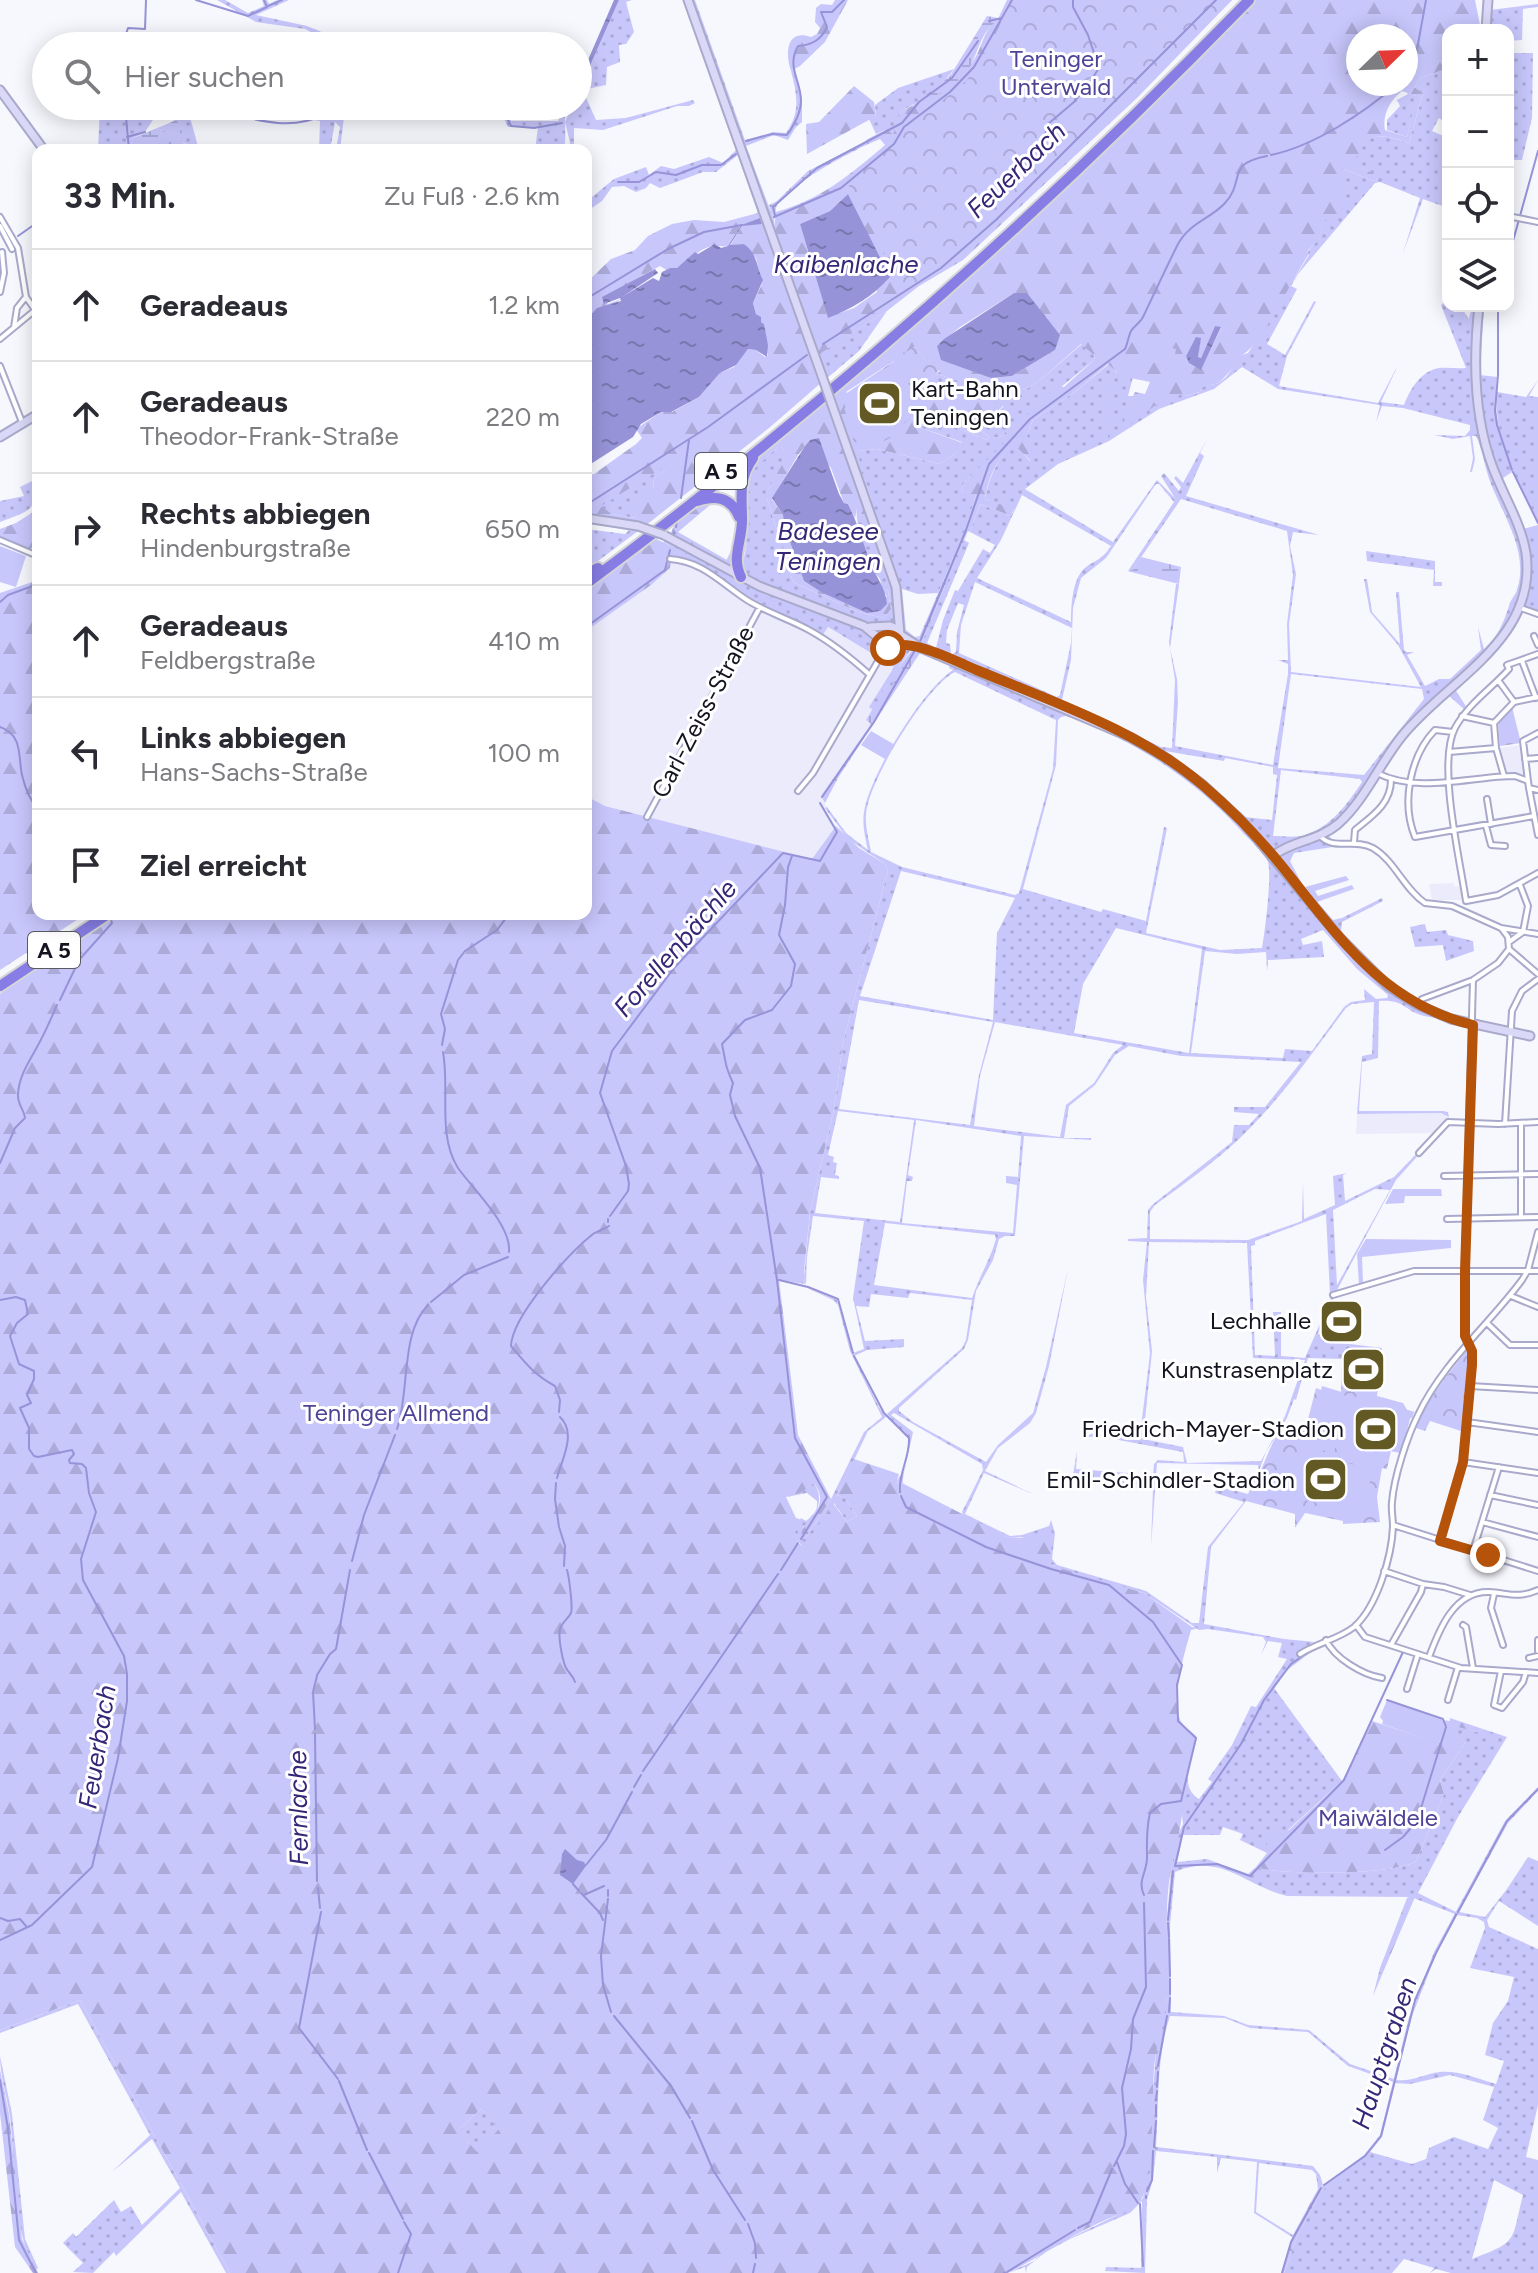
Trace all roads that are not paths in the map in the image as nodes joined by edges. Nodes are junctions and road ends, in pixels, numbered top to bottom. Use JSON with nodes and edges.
{"nodes":[{"id":1,"x":688,"y":0,"type":"edge"},
{"id":2,"x":1240,"y":0,"type":"edge"},
{"id":3,"x":1249,"y":0,"type":"edge"},
{"id":4,"x":1488,"y":0,"type":"edge"},
{"id":5,"x":1486,"y":24,"type":"edge"},
{"id":6,"x":0,"y":90,"type":"edge"},
{"id":7,"x":40,"y":144,"type":"edge"},
{"id":8,"x":0,"y":217,"type":"edge"},
{"id":9,"x":1514,"y":217,"type":"edge"},
{"id":10,"x":1538,"y":222,"type":"edge"},
{"id":11,"x":0,"y":226,"type":"edge"},
{"id":12,"x":15,"y":248,"type":"junction"},
{"id":13,"x":1,"y":253,"type":"edge"},
{"id":14,"x":1,"y":292,"type":"edge"},
{"id":15,"x":26,"y":297,"type":"junction"},
{"id":16,"x":32,"y":306,"type":"edge"},
{"id":17,"x":1479,"y":312,"type":"edge"},
{"id":18,"x":32,"y":315,"type":"edge"},
{"id":19,"x":14,"y":327,"type":"junction"},
{"id":20,"x":0,"y":339,"type":"edge"},
{"id":21,"x":0,"y":366,"type":"edge"},
{"id":22,"x":8,"y":381,"type":"junction"},
{"id":23,"x":0,"y":383,"type":"edge"},
{"id":24,"x":32,"y":418,"type":"edge"},
{"id":25,"x":23,"y":424,"type":"junction"},
{"id":26,"x":0,"y":437,"type":"edge"},
{"id":27,"x":761,"y":446,"type":"junction"},
{"id":28,"x":691,"y":503,"type":"junction"},
{"id":29,"x":592,"y":519,"type":"edge"},
{"id":30,"x":741,"y":526,"type":"junction"},
{"id":31,"x":0,"y":540,"type":"edge"},
{"id":32,"x":32,"y":553,"type":"edge"},
{"id":33,"x":670,"y":559,"type":"dead end"},
{"id":34,"x":732,"y":562,"type":"junction"},
{"id":35,"x":592,"y":572,"type":"edge"},
{"id":36,"x":741,"y":577,"type":"joint"},
{"id":37,"x":592,"y":579,"type":"edge"},
{"id":38,"x":760,"y":607,"type":"junction"},
{"id":39,"x":898,"y":608,"type":"junction"},
{"id":40,"x":1521,"y":608,"type":"junction"},
{"id":41,"x":1538,"y":614,"type":"edge"},
{"id":42,"x":864,"y":626,"type":"junction"},
{"id":43,"x":887,"y":627,"type":"junction"},
{"id":44,"x":899,"y":632,"type":"junction"},
{"id":45,"x":1534,"y":636,"type":"dead end"},
{"id":46,"x":881,"y":639,"type":"junction"},
{"id":47,"x":893,"y":645,"type":"junction"},
{"id":48,"x":1538,"y":645,"type":"edge"},
{"id":49,"x":918,"y":647,"type":"junction"},
{"id":50,"x":1538,"y":654,"type":"edge"},
{"id":51,"x":878,"y":661,"type":"junction"},
{"id":52,"x":1522,"y":661,"type":"junction"},
{"id":53,"x":870,"y":675,"type":"junction"},
{"id":54,"x":1498,"y":680,"type":"junction"},
{"id":55,"x":1537,"y":698,"type":"edge"},
{"id":56,"x":1514,"y":702,"type":"junction"},
{"id":57,"x":1462,"y":716,"type":"junction"},
{"id":58,"x":1494,"y":723,"type":"junction"},
{"id":59,"x":1453,"y":732,"type":"junction"},
{"id":60,"x":1538,"y":733,"type":"edge"},
{"id":61,"x":1496,"y":748,"type":"junction"},
{"id":62,"x":1449,"y":752,"type":"junction"},
{"id":63,"x":1538,"y":758,"type":"edge"},
{"id":64,"x":1525,"y":759,"type":"junction"},
{"id":65,"x":1376,"y":773,"type":"junction"},
{"id":66,"x":1504,"y":776,"type":"junction"},
{"id":67,"x":1391,"y":780,"type":"junction"},
{"id":68,"x":1411,"y":781,"type":"junction"},
{"id":69,"x":1449,"y":781,"type":"junction"},
{"id":70,"x":1528,"y":781,"type":"junction"},
{"id":71,"x":1529,"y":788,"type":"junction"},
{"id":72,"x":1538,"y":790,"type":"edge"},
{"id":73,"x":798,"y":791,"type":"dead end"},
{"id":74,"x":1487,"y":799,"type":"dead end"},
{"id":75,"x":1534,"y":816,"type":"junction"},
{"id":76,"x":647,"y":817,"type":"dead end"},
{"id":77,"x":1489,"y":825,"type":"junction"},
{"id":78,"x":1456,"y":831,"type":"junction"},
{"id":79,"x":1538,"y":835,"type":"edge"},
{"id":80,"x":1320,"y":836,"type":"junction"},
{"id":81,"x":1354,"y":842,"type":"junction"},
{"id":82,"x":1505,"y":846,"type":"dead end"},
{"id":83,"x":1286,"y":849,"type":"junction"},
{"id":84,"x":1273,"y":856,"type":"junction"},
{"id":85,"x":1281,"y":866,"type":"junction"},
{"id":86,"x":1538,"y":873,"type":"edge"},
{"id":87,"x":1520,"y":885,"type":"junction"},
{"id":88,"x":1466,"y":901,"type":"junction"},
{"id":89,"x":1459,"y":908,"type":"junction"},
{"id":90,"x":87,"y":920,"type":"edge"},
{"id":91,"x":99,"y":920,"type":"edge"},
{"id":92,"x":1501,"y":928,"type":"junction"},
{"id":93,"x":1523,"y":932,"type":"junction"},
{"id":94,"x":1538,"y":934,"type":"edge"},
{"id":95,"x":1509,"y":942,"type":"junction"},
{"id":96,"x":1509,"y":949,"type":"junction"},
{"id":97,"x":1538,"y":976,"type":"edge"},
{"id":98,"x":0,"y":978,"type":"edge"},
{"id":99,"x":1473,"y":980,"type":"junction"},
{"id":100,"x":0,"y":986,"type":"edge"},
{"id":101,"x":1422,"y":999,"type":"dead end"},
{"id":102,"x":1473,"y":1025,"type":"junction"},
{"id":103,"x":1515,"y":1034,"type":"junction"},
{"id":104,"x":1534,"y":1037,"type":"edge"},
{"id":105,"x":1538,"y":1122,"type":"edge"},
{"id":106,"x":1469,"y":1123,"type":"junction"},
{"id":107,"x":1521,"y":1123,"type":"junction"},
{"id":108,"x":1505,"y":1124,"type":"junction"},
{"id":109,"x":1419,"y":1153,"type":"dead end"},
{"id":110,"x":1538,"y":1174,"type":"edge"},
{"id":111,"x":1468,"y":1175,"type":"junction"},
{"id":112,"x":1522,"y":1175,"type":"junction"},
{"id":113,"x":1444,"y":1176,"type":"dead end"},
{"id":114,"x":1521,"y":1217,"type":"junction"},
{"id":115,"x":1538,"y":1217,"type":"edge"},
{"id":116,"x":1466,"y":1218,"type":"junction"},
{"id":117,"x":1447,"y":1219,"type":"dead end"},
{"id":118,"x":1538,"y":1232,"type":"edge"},
{"id":119,"x":1528,"y":1270,"type":"junction"},
{"id":120,"x":1465,"y":1271,"type":"junction"},
{"id":121,"x":1538,"y":1271,"type":"edge"},
{"id":122,"x":1333,"y":1295,"type":"dead end"},
{"id":123,"x":1510,"y":1296,"type":"junction"},
{"id":124,"x":1538,"y":1307,"type":"edge"},
{"id":125,"x":1487,"y":1323,"type":"junction"},
{"id":126,"x":1469,"y":1343,"type":"junction"},
{"id":127,"x":1538,"y":1345,"type":"edge"},
{"id":128,"x":1470,"y":1386,"type":"junction"},
{"id":129,"x":1538,"y":1390,"type":"edge"},
{"id":130,"x":1467,"y":1422,"type":"junction"},
{"id":131,"x":1538,"y":1432,"type":"edge"},
{"id":132,"x":1463,"y":1462,"type":"junction"},
{"id":133,"x":1499,"y":1467,"type":"junction"},
{"id":134,"x":1538,"y":1473,"type":"edge"},
{"id":135,"x":1490,"y":1495,"type":"junction"},
{"id":136,"x":1538,"y":1505,"type":"edge"},
{"id":137,"x":1482,"y":1522,"type":"junction"},
{"id":138,"x":1393,"y":1525,"type":"junction"},
{"id":139,"x":1538,"y":1537,"type":"edge"},
{"id":140,"x":1440,"y":1541,"type":"junction"},
{"id":141,"x":1473,"y":1551,"type":"junction"},
{"id":142,"x":1384,"y":1571,"type":"junction"},
{"id":143,"x":1538,"y":1571,"type":"edge"},
{"id":144,"x":1423,"y":1584,"type":"junction"},
{"id":145,"x":1538,"y":1590,"type":"edge"},
{"id":146,"x":1494,"y":1593,"type":"junction"},
{"id":147,"x":1471,"y":1596,"type":"junction"},
{"id":148,"x":1356,"y":1625,"type":"junction"},
{"id":149,"x":1463,"y":1625,"type":"dead end"},
{"id":150,"x":1326,"y":1640,"type":"junction"},
{"id":151,"x":1538,"y":1640,"type":"edge"},
{"id":152,"x":1391,"y":1645,"type":"junction"},
{"id":153,"x":1503,"y":1645,"type":"dead end"},
{"id":154,"x":1538,"y":1653,"type":"edge"},
{"id":155,"x":1300,"y":1654,"type":"dead end"},
{"id":156,"x":1418,"y":1654,"type":"junction"},
{"id":157,"x":1429,"y":1657,"type":"junction"},
{"id":158,"x":1529,"y":1658,"type":"dead end"},
{"id":159,"x":1458,"y":1667,"type":"junction"},
{"id":160,"x":1473,"y":1669,"type":"junction"},
{"id":161,"x":1501,"y":1671,"type":"junction"},
{"id":162,"x":1526,"y":1672,"type":"junction"},
{"id":163,"x":1538,"y":1673,"type":"edge"},
{"id":164,"x":1382,"y":1678,"type":"dead end"},
{"id":165,"x":1407,"y":1689,"type":"dead end"},
{"id":166,"x":1448,"y":1700,"type":"dead end"}],
"edges":[{"from":1,"to":39,"type":"street","bridge":true},
{"from":2,"to":35,"type":"highway","number":"A 5"},
{"from":3,"to":27,"type":"highway","number":"A 5"},
{"from":4,"to":5,"type":"street"},
{"from":6,"to":7,"type":"street"},
{"from":8,"to":12,"type":"street"},
{"from":9,"to":10,"type":"street"},
{"from":11,"to":12,"type":"street"},
{"from":12,"to":13,"type":"street"},
{"from":12,"to":15,"type":"street"},
{"from":13,"to":14,"type":"street"},
{"from":15,"to":16,"type":"street"},
{"from":15,"to":19,"type":"street"},
{"from":17,"to":40,"type":"street"},
{"from":18,"to":19,"type":"street"},
{"from":19,"to":20,"type":"street"},
{"from":21,"to":22,"type":"street"},
{"from":22,"to":23,"type":"street"},
{"from":22,"to":25,"type":"street"},
{"from":24,"to":25,"type":"street"},
{"from":25,"to":26,"type":"street"},
{"from":27,"to":28,"type":"highway","number":"A 5"},
{"from":27,"to":30,"type":"highway","number":"A 5"},
{"from":28,"to":30,"type":"highway"},
{"from":28,"to":37,"type":"highway","number":"A 5"},
{"from":29,"to":34,"type":"street","bridge":true},
{"from":30,"to":34,"type":"highway"},
{"from":31,"to":32,"type":"street"},
{"from":33,"to":38,"type":"street"},
{"from":34,"to":36,"type":"highway"},
{"from":36,"to":42,"type":"street"},
{"from":38,"to":53,"type":"street"},
{"from":38,"to":76,"type":"street","name":"Carl-Zeiss-Straße"},
{"from":39,"to":43,"type":"street"},
{"from":39,"to":44,"type":"street"},
{"from":40,"to":41,"type":"street"},
{"from":40,"to":65,"type":"street"},
{"from":42,"to":43,"type":"street"},
{"from":42,"to":46,"type":"street"},
{"from":43,"to":44,"type":"street"},
{"from":43,"to":46,"type":"street"},
{"from":44,"to":47,"type":"street"},
{"from":44,"to":49,"type":"street"},
{"from":45,"to":48,"type":"street"},
{"from":46,"to":47,"type":"street"},
{"from":46,"to":51,"type":"street"},
{"from":47,"to":49,"type":"street"},
{"from":47,"to":51,"type":"street"},
{"from":49,"to":84,"type":"street"},
{"from":50,"to":52,"type":"street"},
{"from":51,"to":53,"type":"street"},
{"from":52,"to":54,"type":"street"},
{"from":52,"to":55,"type":"street"},
{"from":53,"to":73,"type":"street"},
{"from":54,"to":56,"type":"street"},
{"from":54,"to":57,"type":"street"},
{"from":55,"to":56,"type":"street"},
{"from":56,"to":58,"type":"street"},
{"from":57,"to":58,"type":"street"},
{"from":57,"to":59,"type":"street"},
{"from":58,"to":61,"type":"street"},
{"from":59,"to":62,"type":"street"},
{"from":59,"to":68,"type":"street"},
{"from":60,"to":64,"type":"street"},
{"from":61,"to":62,"type":"street"},
{"from":61,"to":66,"type":"street"},
{"from":62,"to":69,"type":"street"},
{"from":63,"to":64,"type":"street"},
{"from":64,"to":70,"type":"street"},
{"from":65,"to":67,"type":"street"},
{"from":65,"to":80,"type":"street"},
{"from":66,"to":69,"type":"street"},
{"from":66,"to":70,"type":"street"},
{"from":67,"to":68,"type":"street"},
{"from":67,"to":81,"type":"street"},
{"from":68,"to":69,"type":"street"},
{"from":68,"to":78,"type":"street"},
{"from":69,"to":78,"type":"street"},
{"from":70,"to":71,"type":"street"},
{"from":71,"to":72,"type":"street"},
{"from":71,"to":75,"type":"street"},
{"from":74,"to":77,"type":"street"},
{"from":75,"to":77,"type":"street"},
{"from":75,"to":79,"type":"street"},
{"from":77,"to":78,"type":"street"},
{"from":77,"to":82,"type":"street"},
{"from":78,"to":88,"type":"street"},
{"from":80,"to":81,"type":"street"},
{"from":80,"to":83,"type":"street"},
{"from":81,"to":89,"type":"street"},
{"from":83,"to":84,"type":"street"},
{"from":83,"to":85,"type":"street"},
{"from":84,"to":85,"type":"street"},
{"from":85,"to":102,"type":"street"},
{"from":86,"to":87,"type":"street"},
{"from":87,"to":88,"type":"street"},
{"from":87,"to":93,"type":"street"},
{"from":88,"to":89,"type":"street"},
{"from":89,"to":92,"type":"street"},
{"from":90,"to":98,"type":"highway","number":"A 5"},
{"from":91,"to":100,"type":"highway","number":"A 5"},
{"from":92,"to":93,"type":"street"},
{"from":92,"to":95,"type":"street"},
{"from":93,"to":94,"type":"street"},
{"from":93,"to":95,"type":"street"},
{"from":95,"to":96,"type":"street"},
{"from":96,"to":97,"type":"street"},
{"from":96,"to":99,"type":"street"},
{"from":97,"to":103,"type":"street"},
{"from":99,"to":101,"type":"street"},
{"from":99,"to":102,"type":"street"},
{"from":102,"to":103,"type":"street"},
{"from":102,"to":106,"type":"street"},
{"from":103,"to":104,"type":"street"},
{"from":103,"to":108,"type":"street"},
{"from":105,"to":107,"type":"street"},
{"from":106,"to":108,"type":"street"},
{"from":106,"to":109,"type":"street"},
{"from":106,"to":111,"type":"street"},
{"from":107,"to":108,"type":"street"},
{"from":107,"to":112,"type":"street"},
{"from":110,"to":112,"type":"street"},
{"from":111,"to":112,"type":"street"},
{"from":111,"to":113,"type":"street"},
{"from":111,"to":116,"type":"street"},
{"from":112,"to":114,"type":"street"},
{"from":114,"to":115,"type":"street"},
{"from":114,"to":116,"type":"street"},
{"from":116,"to":117,"type":"street"},
{"from":116,"to":120,"type":"street"},
{"from":118,"to":119,"type":"street"},
{"from":119,"to":120,"type":"street"},
{"from":119,"to":121,"type":"street"},
{"from":119,"to":123,"type":"street"},
{"from":120,"to":122,"type":"street"},
{"from":120,"to":126,"type":"street"},
{"from":123,"to":124,"type":"street"},
{"from":123,"to":125,"type":"street"},
{"from":125,"to":126,"type":"street"},
{"from":125,"to":127,"type":"street"},
{"from":126,"to":128,"type":"street"},
{"from":126,"to":138,"type":"street"},
{"from":128,"to":129,"type":"street"},
{"from":128,"to":130,"type":"street"},
{"from":130,"to":131,"type":"street"},
{"from":130,"to":132,"type":"street"},
{"from":132,"to":133,"type":"street"},
{"from":132,"to":140,"type":"street"},
{"from":133,"to":134,"type":"street"},
{"from":133,"to":135,"type":"street"},
{"from":135,"to":136,"type":"street"},
{"from":135,"to":137,"type":"street"},
{"from":137,"to":139,"type":"street"},
{"from":137,"to":141,"type":"street"},
{"from":138,"to":140,"type":"street"},
{"from":138,"to":142,"type":"street"},
{"from":140,"to":141,"type":"street"},
{"from":141,"to":143,"type":"street"},
{"from":142,"to":144,"type":"street"},
{"from":142,"to":148,"type":"street"},
{"from":144,"to":147,"type":"street"},
{"from":144,"to":152,"type":"street"},
{"from":145,"to":146,"type":"street"},
{"from":146,"to":147,"type":"street"},
{"from":146,"to":153,"type":"street"},
{"from":147,"to":157,"type":"street"},
{"from":148,"to":150,"type":"street"},
{"from":148,"to":152,"type":"street"},
{"from":149,"to":160,"type":"street"},
{"from":150,"to":155,"type":"street"},
{"from":150,"to":164,"type":"street"},
{"from":151,"to":154,"type":"street"},
{"from":152,"to":156,"type":"street"},
{"from":154,"to":158,"type":"street"},
{"from":156,"to":157,"type":"street"},
{"from":156,"to":165,"type":"street"},
{"from":157,"to":159,"type":"street"},
{"from":159,"to":160,"type":"street"},
{"from":159,"to":166,"type":"street"},
{"from":160,"to":161,"type":"street"},
{"from":161,"to":162,"type":"street"},
{"from":161,"to":162,"type":"street"},
{"from":162,"to":163,"type":"street"}]}
